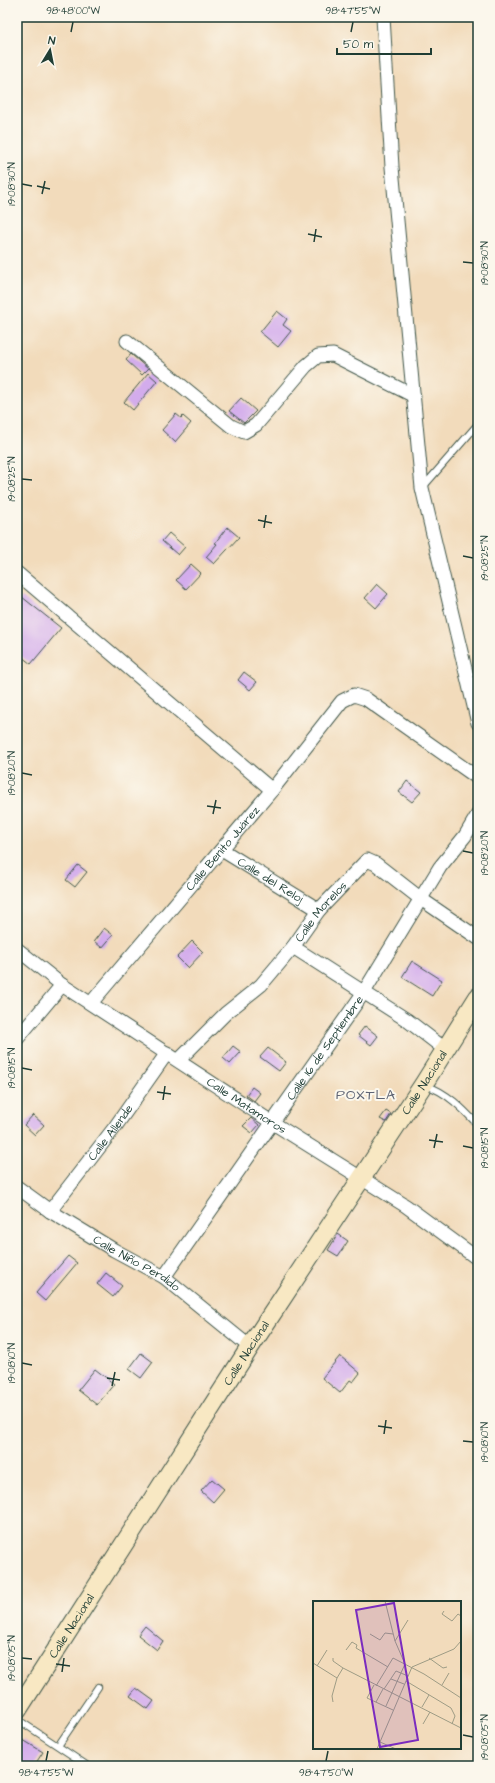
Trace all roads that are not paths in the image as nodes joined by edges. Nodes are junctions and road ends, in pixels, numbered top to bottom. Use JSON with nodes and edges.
{"nodes":[{"id":1,"x":383,"y":17,"type":"edge"},
{"id":2,"x":127,"y":341,"type":"dead end"},
{"id":3,"x":414,"y":396,"type":"junction"},
{"id":4,"x":478,"y":424,"type":"edge"},
{"id":5,"x":422,"y":488,"type":"junction"},
{"id":6,"x":17,"y":573,"type":"edge"},
{"id":7,"x":478,"y":723,"type":"edge"},
{"id":8,"x":478,"y":778,"type":"edge"},
{"id":9,"x":272,"y":790,"type":"junction"},
{"id":10,"x":478,"y":814,"type":"edge"},
{"id":11,"x":222,"y":850,"type":"junction"},
{"id":12,"x":421,"y":899,"type":"junction"},
{"id":13,"x":319,"y":910,"type":"junction"},
{"id":14,"x":478,"y":938,"type":"edge"},
{"id":15,"x":293,"y":947,"type":"junction"},
{"id":16,"x":17,"y":949,"type":"edge"},
{"id":17,"x":62,"y":984,"type":"junction"},
{"id":18,"x":364,"y":992,"type":"junction"},
{"id":19,"x":478,"y":997,"type":"edge"},
{"id":20,"x":91,"y":1002,"type":"junction"},
{"id":21,"x":473,"y":1016,"type":"edge"},
{"id":22,"x":17,"y":1039,"type":"edge"},
{"id":23,"x":446,"y":1050,"type":"junction"},
{"id":24,"x":167,"y":1053,"type":"junction"},
{"id":25,"x":178,"y":1060,"type":"junction"},
{"id":26,"x":423,"y":1085,"type":"junction"},
{"id":27,"x":273,"y":1123,"type":"junction"},
{"id":28,"x":478,"y":1125,"type":"edge"},
{"id":29,"x":362,"y":1179,"type":"junction"},
{"id":30,"x":17,"y":1187,"type":"edge"},
{"id":31,"x":50,"y":1210,"type":"junction"},
{"id":32,"x":478,"y":1259,"type":"edge"},
{"id":33,"x":164,"y":1277,"type":"junction"},
{"id":34,"x":250,"y":1347,"type":"junction"},
{"id":35,"x":98,"y":1687,"type":"dead end"},
{"id":36,"x":17,"y":1711,"type":"edge"},
{"id":37,"x":17,"y":1720,"type":"edge"},
{"id":38,"x":58,"y":1746,"type":"junction"},
{"id":39,"x":88,"y":1766,"type":"edge"}],
"edges":[{"from":1,"to":3,"type":"street"},
{"from":2,"to":3,"type":"street"},
{"from":3,"to":5,"type":"street"},
{"from":4,"to":5,"type":"lane"},
{"from":5,"to":7,"type":"street"},
{"from":6,"to":9,"type":"street"},
{"from":8,"to":9,"type":"street","name":"Calle Benito Juárez"},
{"from":9,"to":11,"type":"street","name":"Calle Benito Juárez"},
{"from":10,"to":12,"type":"street","name":"Calle 16 de Septiembre"},
{"from":11,"to":13,"type":"street","name":"Calle del Reloj"},
{"from":11,"to":20,"type":"street","name":"Calle Benito Juárez"},
{"from":12,"to":13,"type":"street","name":"Calle Morelos"},
{"from":12,"to":14,"type":"street","name":"Calle Morelos"},
{"from":12,"to":18,"type":"street","name":"Calle 16 de Septiembre"},
{"from":13,"to":15,"type":"street","name":"Calle Morelos"},
{"from":15,"to":18,"type":"street"},
{"from":15,"to":25,"type":"street","name":"Calle Morelos"},
{"from":16,"to":17,"type":"street","name":"Calle Matamoros"},
{"from":17,"to":20,"type":"street","name":"Calle Matamoros"},
{"from":17,"to":22,"type":"street"},
{"from":18,"to":23,"type":"street"},
{"from":18,"to":27,"type":"street","name":"Calle 16 de Septiembre"},
{"from":19,"to":21,"type":"street","name":"Calle Nacional"},
{"from":20,"to":24,"type":"street","name":"Calle Matamoros"},
{"from":21,"to":23,"type":"street","name":"Calle Nacional"},
{"from":23,"to":26,"type":"street","name":"Calle Nacional"},
{"from":24,"to":25,"type":"street","name":"Calle Matamoros"},
{"from":24,"to":31,"type":"street","name":"Calle Allende"},
{"from":25,"to":27,"type":"street","name":"Calle Matamoros"},
{"from":26,"to":28,"type":"lane"},
{"from":26,"to":29,"type":"street","name":"Calle Nacional"},
{"from":27,"to":29,"type":"street","name":"Calle Matamoros"},
{"from":27,"to":33,"type":"street","name":"Calle 16 de Septiembre"},
{"from":29,"to":32,"type":"street","name":"Calle Matamoros"},
{"from":29,"to":34,"type":"street","name":"Calle Nacional"},
{"from":30,"to":31,"type":"street","name":"Calle Niño Perdido"},
{"from":31,"to":33,"type":"street","name":"Calle Niño Perdido"},
{"from":33,"to":34,"type":"street","name":"Calle Niño Perdido"},
{"from":34,"to":36,"type":"street","name":"Calle Nacional"},
{"from":35,"to":38,"type":"lane"},
{"from":37,"to":38,"type":"lane"},
{"from":38,"to":39,"type":"lane"}]}
